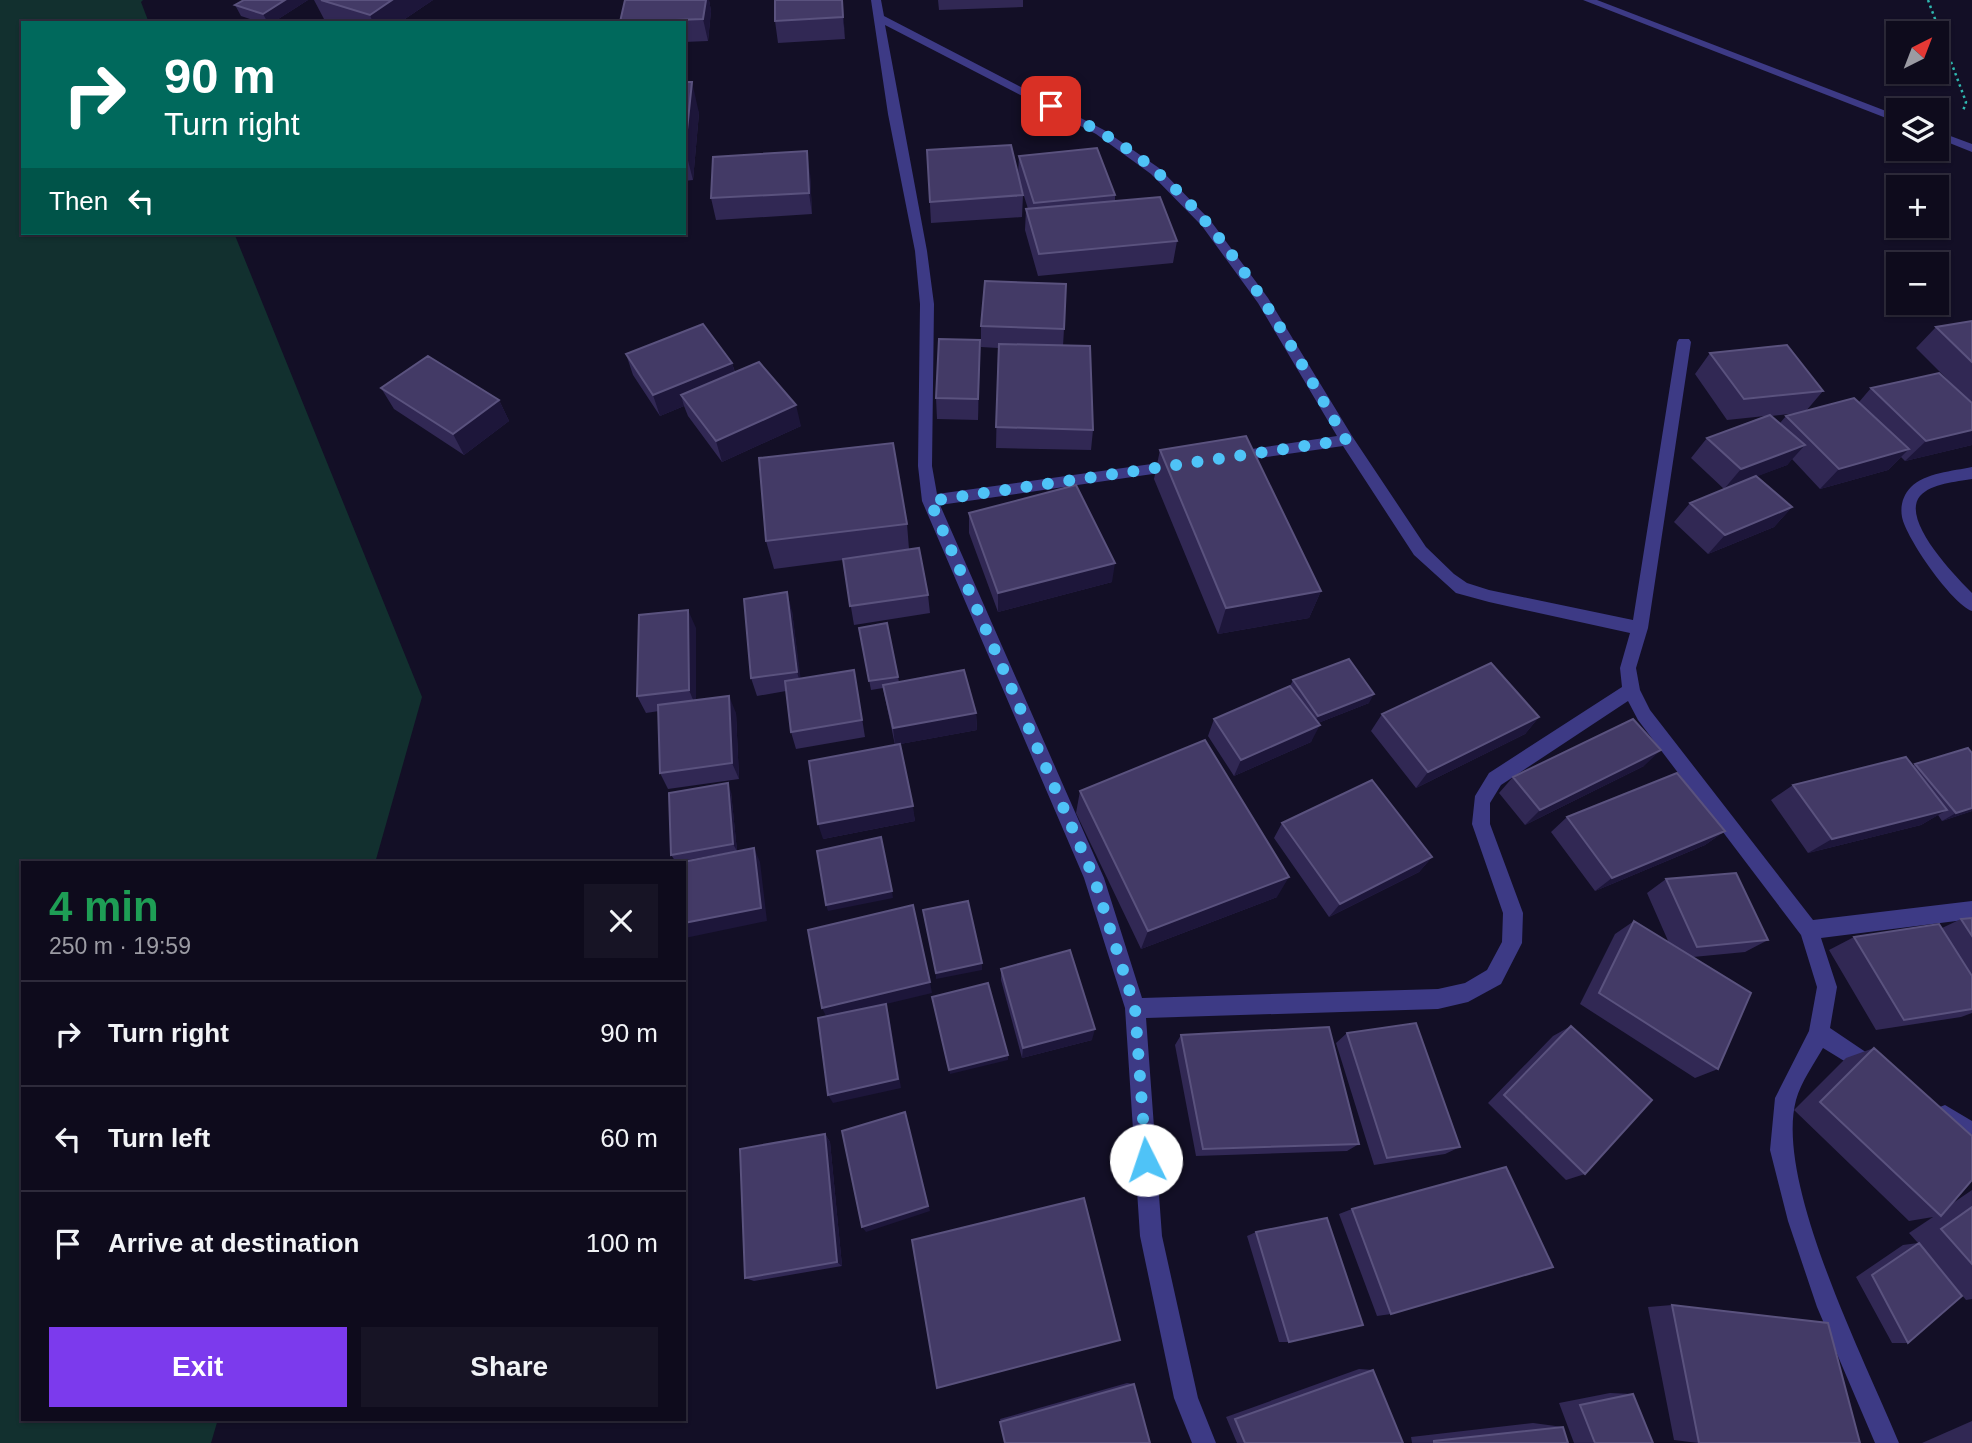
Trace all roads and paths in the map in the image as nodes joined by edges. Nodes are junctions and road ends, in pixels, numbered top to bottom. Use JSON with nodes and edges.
{"nodes":[{"id":1,"x":876,"y":0,"type":"edge"},
{"id":2,"x":1588,"y":0,"type":"edge"},
{"id":3,"x":1928,"y":0,"type":"edge"},
{"id":4,"x":879,"y":18,"type":"junction"},
{"id":5,"x":1886,"y":115,"type":"edge"},
{"id":6,"x":1950,"y":139,"type":"joint"},
{"id":7,"x":1972,"y":148,"type":"edge"},
{"id":8,"x":1684,"y":342,"type":"dead end"},
{"id":9,"x":1346,"y":440,"type":"junction"},
{"id":10,"x":1972,"y":473,"type":"edge"},
{"id":11,"x":930,"y":501,"type":"junction"},
{"id":12,"x":1972,"y":604,"type":"edge"},
{"id":13,"x":1640,"y":628,"type":"junction"},
{"id":14,"x":1631,"y":690,"type":"junction"},
{"id":15,"x":1972,"y":910,"type":"edge"},
{"id":16,"x":1809,"y":930,"type":"junction"},
{"id":17,"x":1135,"y":1008,"type":"junction"},
{"id":18,"x":1819,"y":1033,"type":"junction"},
{"id":19,"x":1885,"y":1076,"type":"edge"},
{"id":20,"x":1928,"y":1105,"type":"edge"},
{"id":21,"x":1972,"y":1134,"type":"edge"},
{"id":22,"x":1203,"y":1443,"type":"edge"},
{"id":23,"x":1887,"y":1443,"type":"edge"}],
"edges":[{"from":1,"to":4,"type":"street"},
{"from":2,"to":5,"type":"street"},
{"from":3,"to":6,"type":"path"},
{"from":4,"to":9,"type":"street"},
{"from":4,"to":11,"type":"street"},
{"from":6,"to":7,"type":"street"},
{"from":8,"to":13,"type":"street"},
{"from":9,"to":11,"type":"street"},
{"from":9,"to":13,"type":"street"},
{"from":10,"to":12,"type":"street"},
{"from":11,"to":17,"type":"street"},
{"from":13,"to":14,"type":"street"},
{"from":14,"to":16,"type":"street"},
{"from":14,"to":17,"type":"street"},
{"from":15,"to":16,"type":"street"},
{"from":16,"to":18,"type":"street"},
{"from":17,"to":22,"type":"street"},
{"from":18,"to":19,"type":"street"},
{"from":18,"to":23,"type":"street"},
{"from":20,"to":21,"type":"street"}]}
